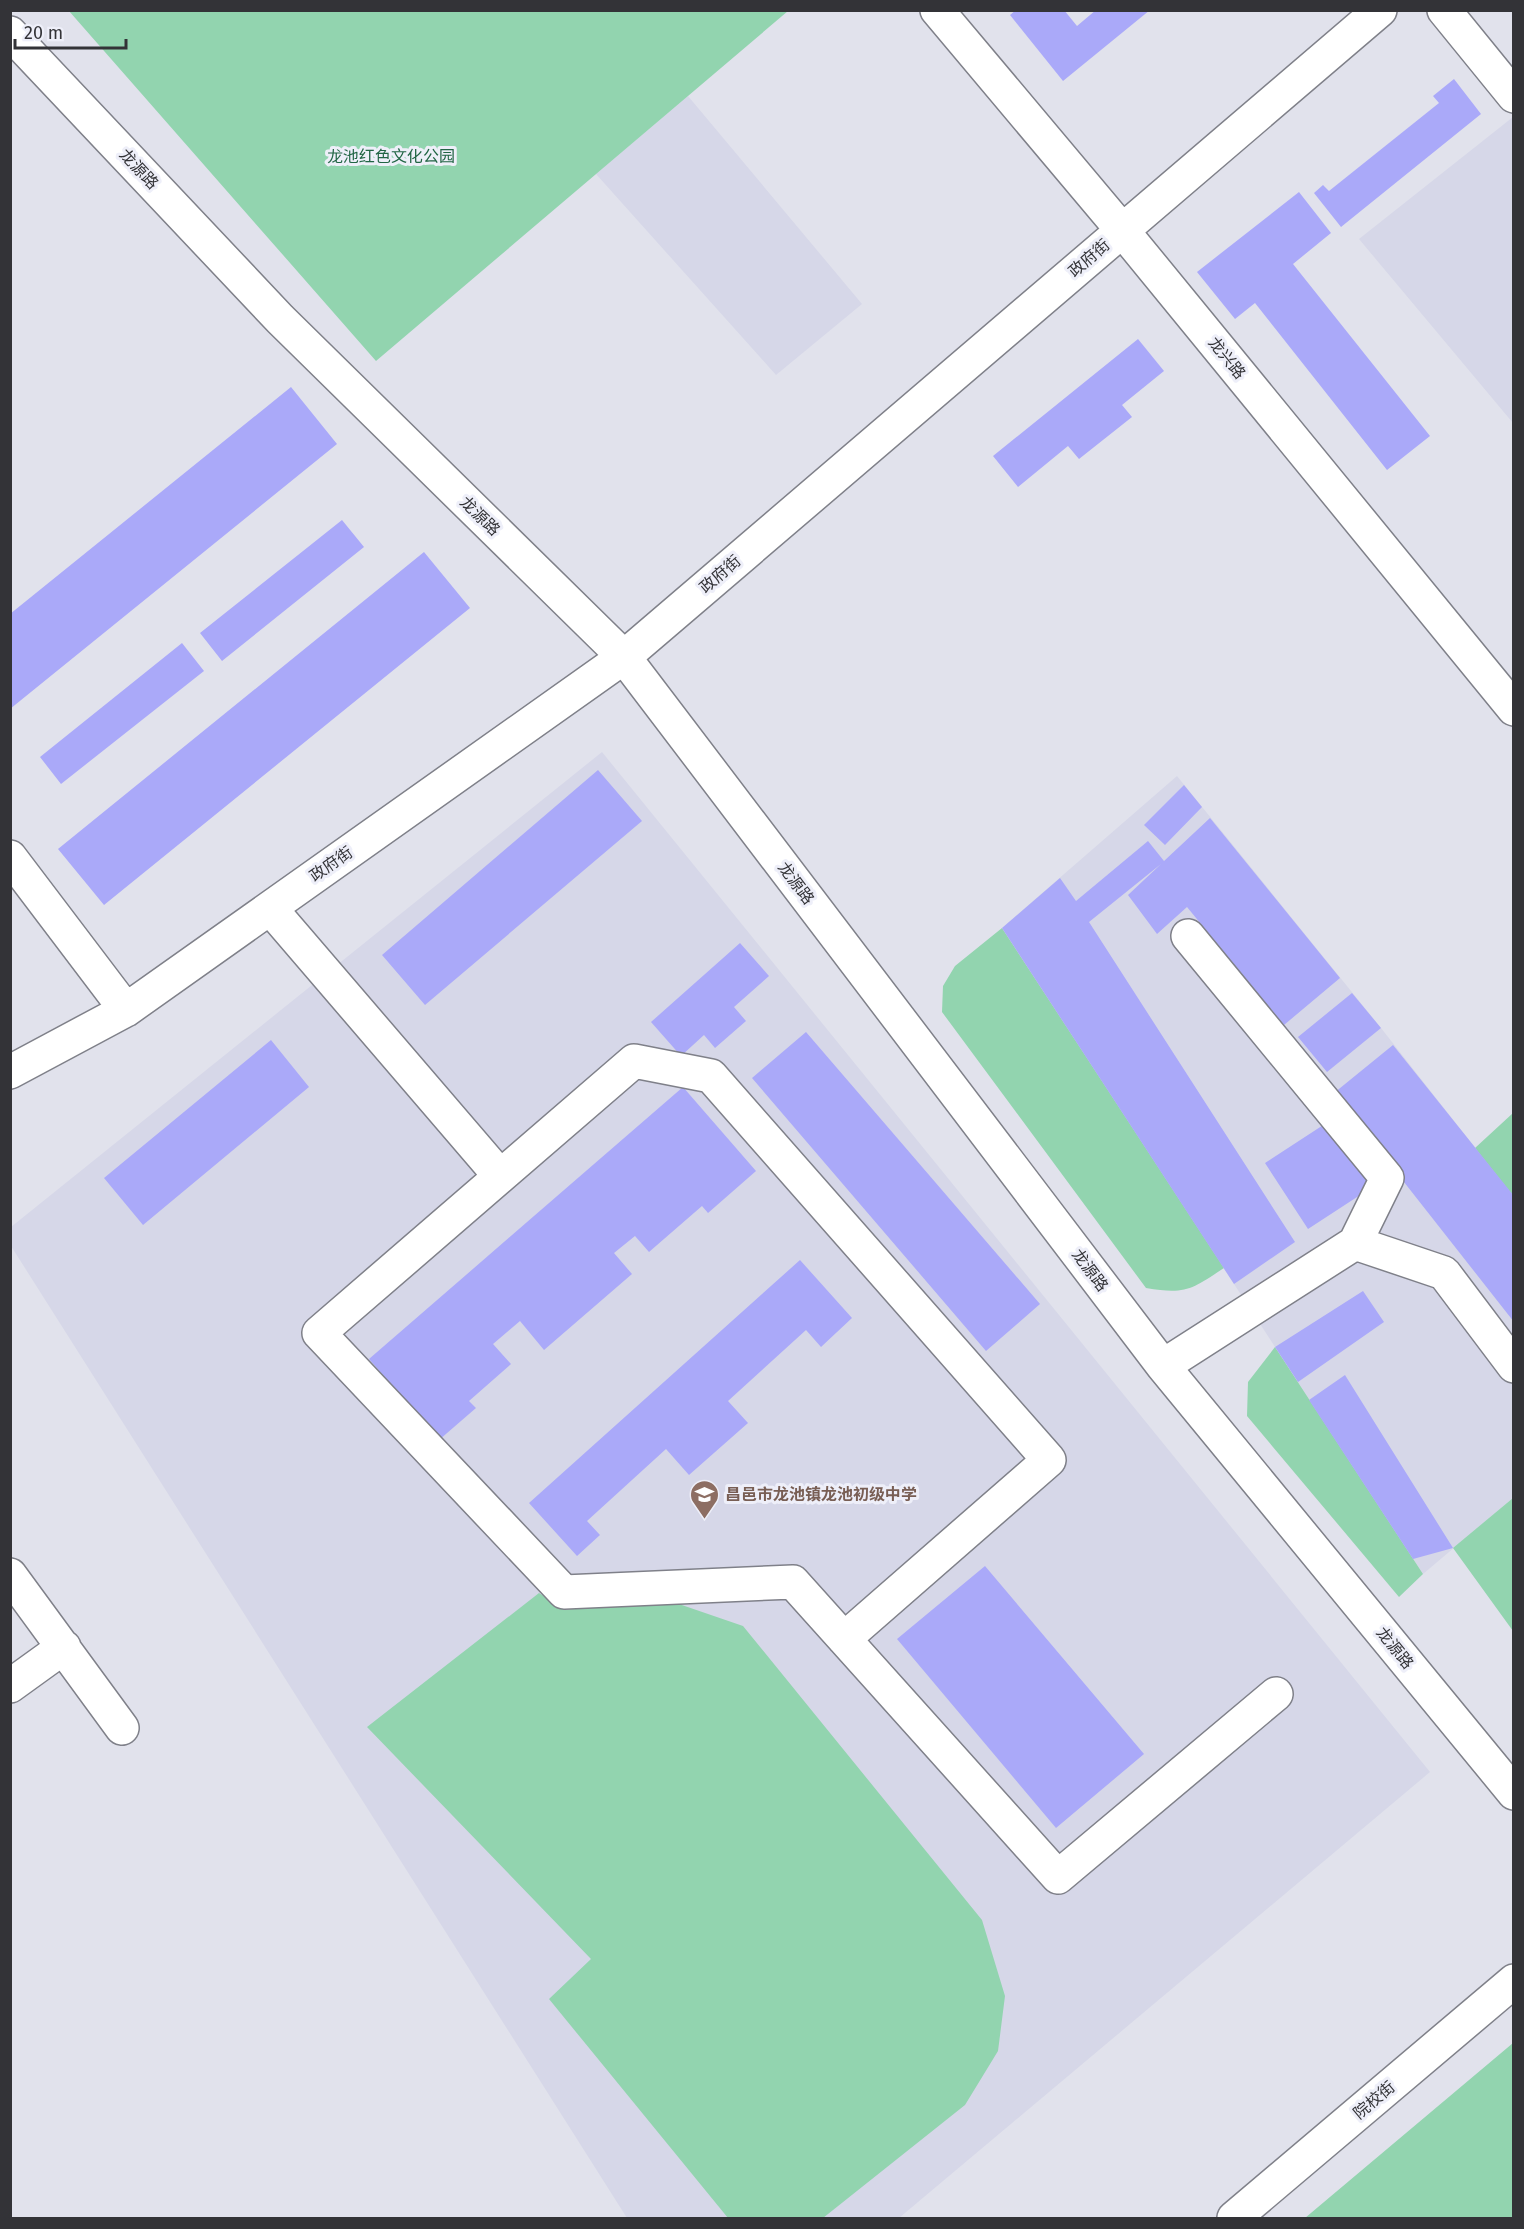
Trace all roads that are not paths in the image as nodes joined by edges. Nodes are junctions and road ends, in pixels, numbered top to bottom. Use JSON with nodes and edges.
{"nodes":[{"id":1,"x":937,"y":10,"type":"edge"},
{"id":2,"x":1380,"y":10,"type":"edge"},
{"id":3,"x":1444,"y":10,"type":"edge"},
{"id":4,"x":13,"y":40,"type":"edge"},
{"id":5,"x":1514,"y":96,"type":"edge"},
{"id":6,"x":1122,"y":230,"type":"junction"},
{"id":7,"x":624,"y":657,"type":"junction"},
{"id":8,"x":1514,"y":708,"type":"edge"},
{"id":9,"x":10,"y":857,"type":"edge"},
{"id":10,"x":270,"y":908,"type":"junction"},
{"id":11,"x":1188,"y":936,"type":"dead end"},
{"id":12,"x":126,"y":1010,"type":"junction"},
{"id":13,"x":10,"y":1072,"type":"edge"},
{"id":14,"x":500,"y":1176,"type":"junction"},
{"id":15,"x":1355,"y":1243,"type":"junction"},
{"id":16,"x":1163,"y":1366,"type":"junction"},
{"id":17,"x":1514,"y":1366,"type":"edge"},
{"id":18,"x":10,"y":1575,"type":"edge"},
{"id":19,"x":844,"y":1639,"type":"junction"},
{"id":20,"x":64,"y":1647,"type":"junction"},
{"id":21,"x":10,"y":1686,"type":"edge"},
{"id":22,"x":1276,"y":1694,"type":"dead end"},
{"id":23,"x":122,"y":1728,"type":"dead end"},
{"id":24,"x":1514,"y":1793,"type":"edge"},
{"id":25,"x":1514,"y":1981,"type":"edge"},
{"id":26,"x":1234,"y":2218,"type":"edge"}],
"edges":[{"from":1,"to":6,"type":"street","name":"龙兴路"},
{"from":2,"to":6,"type":"street","name":"政府街"},
{"from":3,"to":5,"type":"street"},
{"from":4,"to":7,"type":"street","name":"龙源路"},
{"from":6,"to":7,"type":"street","name":"政府街"},
{"from":6,"to":8,"type":"street","name":"龙兴路"},
{"from":7,"to":10,"type":"street","name":"政府街"},
{"from":7,"to":16,"type":"street","name":"龙源路"},
{"from":9,"to":12,"type":"street"},
{"from":10,"to":12,"type":"street","name":"政府街"},
{"from":10,"to":14,"type":"street"},
{"from":11,"to":15,"type":"street"},
{"from":12,"to":13,"type":"street","name":"政府街"},
{"from":14,"to":19,"type":"street"},
{"from":14,"to":19,"type":"street"},
{"from":15,"to":16,"type":"street"},
{"from":15,"to":17,"type":"street"},
{"from":16,"to":24,"type":"street","name":"龙源路"},
{"from":18,"to":20,"type":"street"},
{"from":19,"to":22,"type":"street"},
{"from":20,"to":21,"type":"street"},
{"from":20,"to":23,"type":"street"},
{"from":25,"to":26,"type":"street","name":"院校街"}]}
